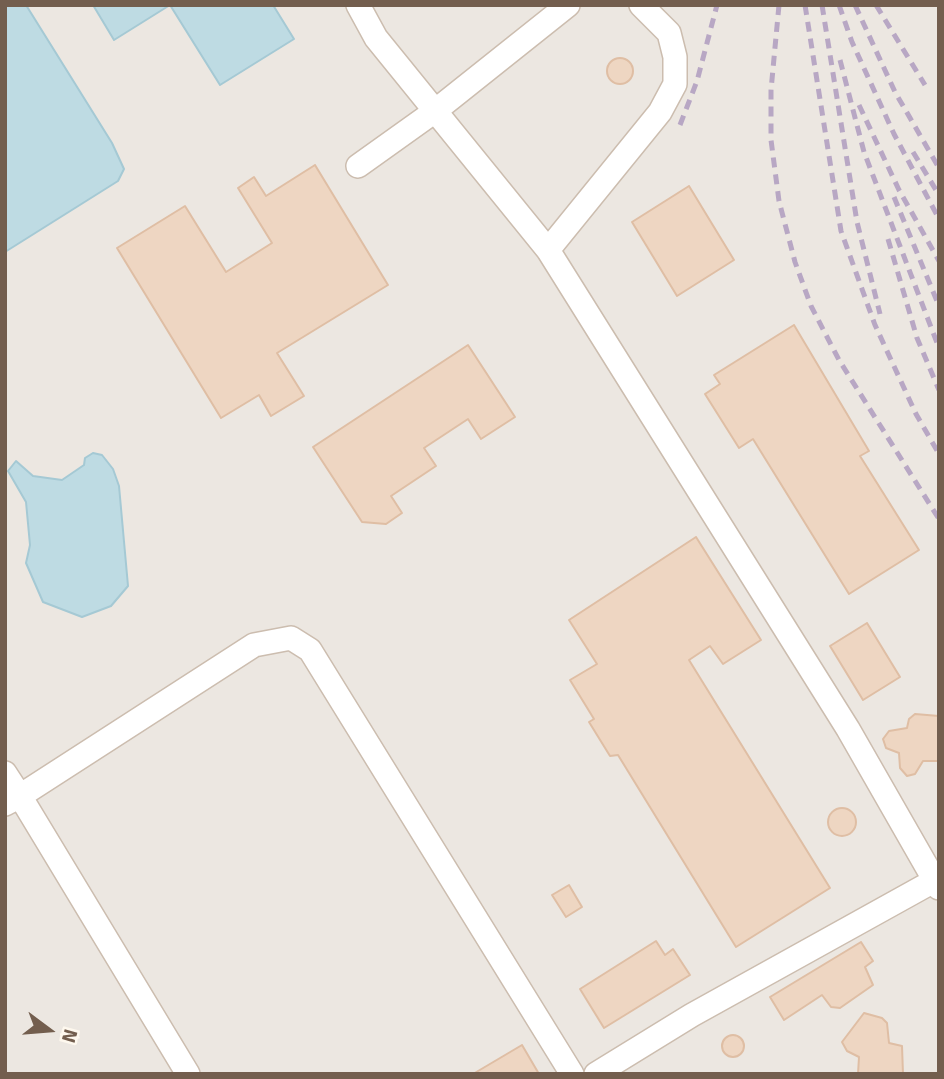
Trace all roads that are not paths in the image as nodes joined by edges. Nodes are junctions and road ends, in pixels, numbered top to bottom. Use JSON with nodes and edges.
{"nodes":[{"id":1,"x":358,"y":5,"type":"edge"},
{"id":2,"x":568,"y":5,"type":"edge"},
{"id":3,"x":641,"y":5,"type":"edge"},
{"id":4,"x":435,"y":111,"type":"junction"},
{"id":5,"x":358,"y":166,"type":"dead end"},
{"id":6,"x":548,"y":250,"type":"junction"},
{"id":7,"x":5,"y":773,"type":"edge"},
{"id":8,"x":13,"y":800,"type":"edge"},
{"id":9,"x":937,"y":882,"type":"edge"},
{"id":10,"x":188,"y":1074,"type":"edge"},
{"id":11,"x":572,"y":1074,"type":"edge"},
{"id":12,"x":596,"y":1074,"type":"edge"}],
"edges":[{"from":1,"to":4,"type":"lane"},
{"from":2,"to":4,"type":"lane"},
{"from":3,"to":6,"type":"lane"},
{"from":4,"to":5,"type":"lane"},
{"from":4,"to":6,"type":"lane"},
{"from":6,"to":9,"type":"lane"},
{"from":7,"to":8,"type":"lane"},
{"from":8,"to":10,"type":"lane"},
{"from":8,"to":11,"type":"lane"},
{"from":9,"to":12,"type":"lane"}]}
